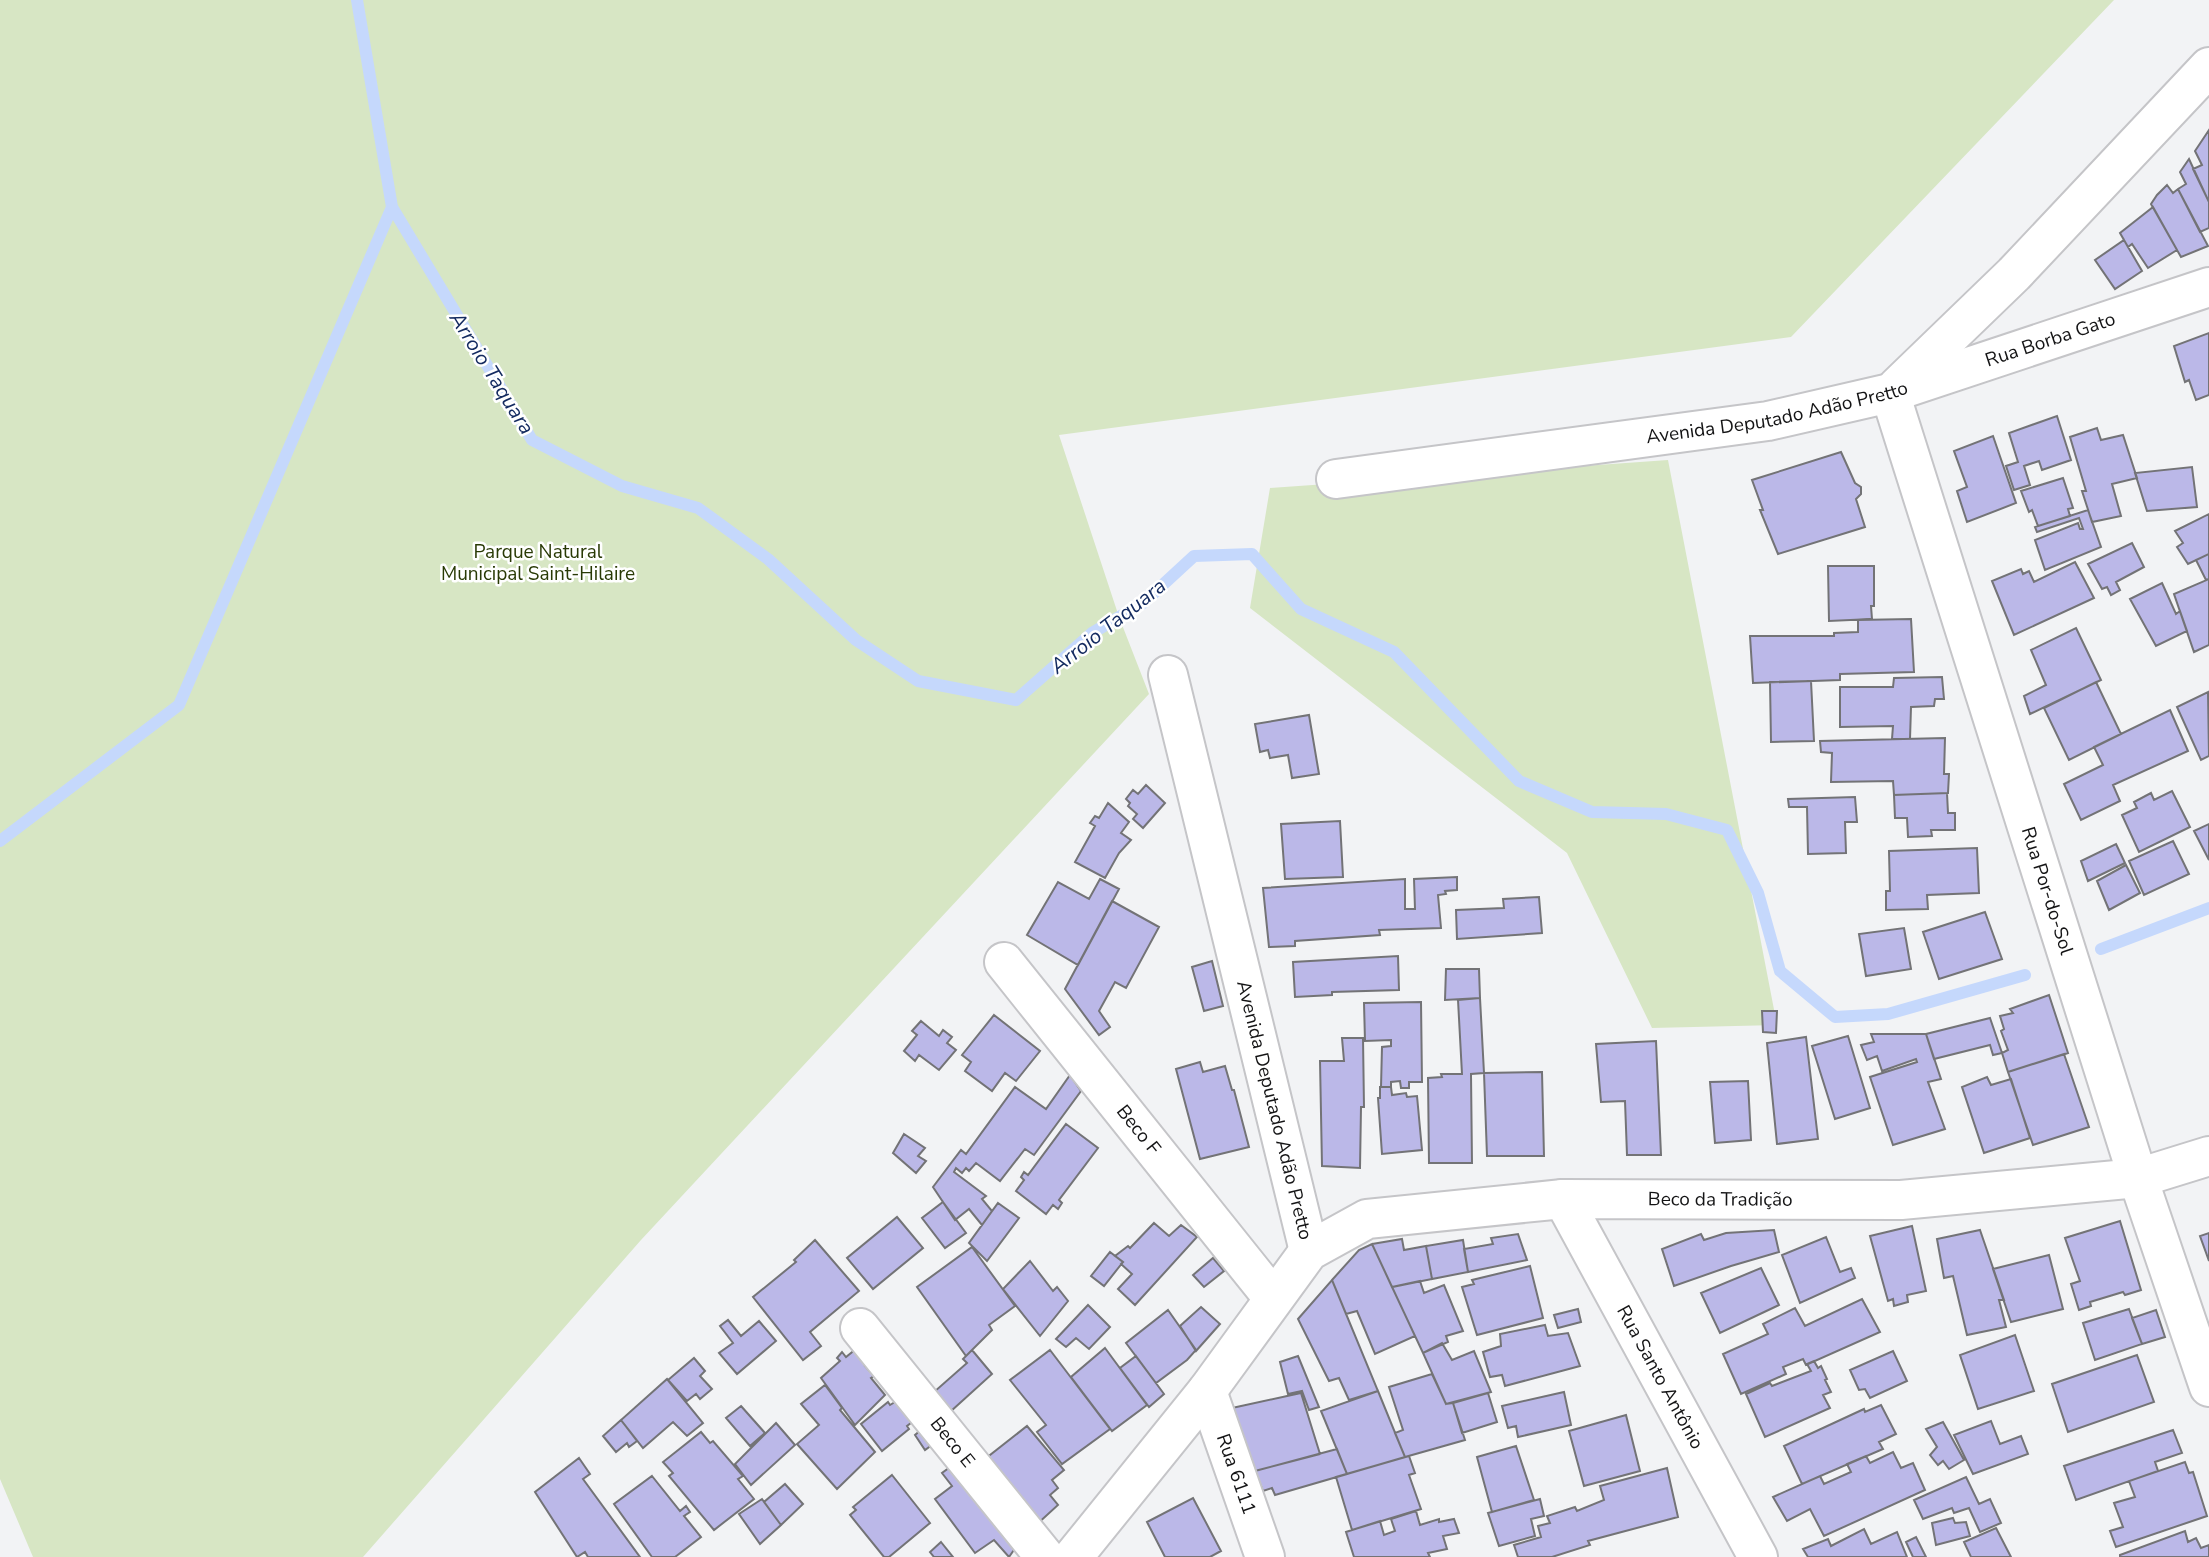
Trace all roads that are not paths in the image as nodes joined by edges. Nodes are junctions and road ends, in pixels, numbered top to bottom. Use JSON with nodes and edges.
{"nodes":[{"id":1,"x":2209,"y":67,"type":"edge"},
{"id":2,"x":2209,"y":287,"type":"edge"},
{"id":3,"x":1890,"y":393,"type":"junction"},
{"id":4,"x":1336,"y":479,"type":"dead end"},
{"id":5,"x":1168,"y":675,"type":"dead end"},
{"id":6,"x":1004,"y":962,"type":"dead end"},
{"id":7,"x":2209,"y":1156,"type":"edge"},
{"id":8,"x":2138,"y":1178,"type":"junction"},
{"id":9,"x":1563,"y":1199,"type":"junction"},
{"id":10,"x":1309,"y":1251,"type":"junction"},
{"id":11,"x":1273,"y":1298,"type":"junction"},
{"id":12,"x":860,"y":1328,"type":"dead end"},
{"id":13,"x":2209,"y":1387,"type":"edge"},
{"id":14,"x":1207,"y":1391,"type":"junction"},
{"id":15,"x":1045,"y":1557,"type":"edge"},
{"id":16,"x":1073,"y":1557,"type":"edge"},
{"id":17,"x":1265,"y":1557,"type":"edge"},
{"id":18,"x":1758,"y":1557,"type":"edge"}],
"edges":[{"from":1,"to":3,"type":"street","name":"Avenida Deputado Adão Pretto"},
{"from":2,"to":3,"type":"street","name":"Rua Borba Gato"},
{"from":3,"to":4,"type":"street","name":"Avenida Deputado Adão Pretto"},
{"from":3,"to":8,"type":"street","name":"Rua Por-do-Sol"},
{"from":5,"to":10,"type":"street","name":"Avenida Deputado Adão Pretto"},
{"from":6,"to":11,"type":"street","name":"Beco F"},
{"from":7,"to":8,"type":"street","name":"Beco da Tradição"},
{"from":8,"to":9,"type":"street","name":"Beco da Tradição"},
{"from":8,"to":13,"type":"street","name":"Rua Por-do-Sol"},
{"from":9,"to":10,"type":"street","name":"Beco da Tradição"},
{"from":9,"to":18,"type":"street","name":"Rua Santo Antônio"},
{"from":10,"to":11,"type":"street","name":"Avenida Deputado Adão Pretto"},
{"from":11,"to":14,"type":"street","name":"Avenida Deputado Adão Pretto"},
{"from":12,"to":15,"type":"street","name":"Beco E"},
{"from":14,"to":16,"type":"street","name":"Avenida Deputado Adão Pretto"},
{"from":14,"to":17,"type":"street","name":"Rua 6111"}]}
